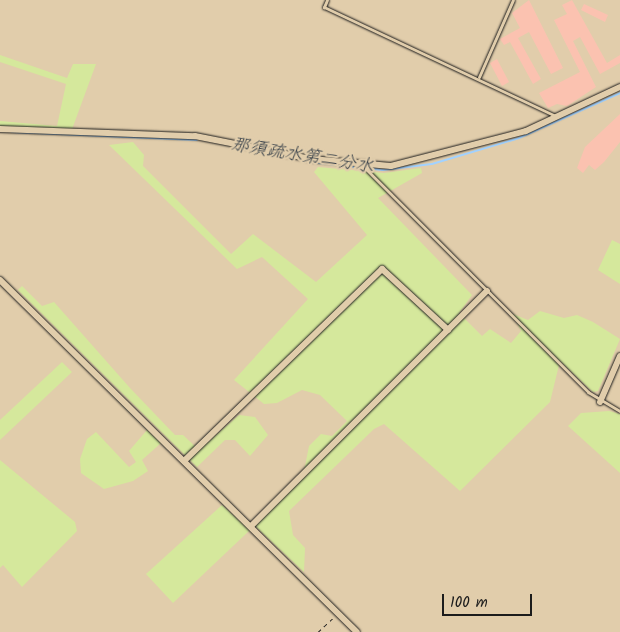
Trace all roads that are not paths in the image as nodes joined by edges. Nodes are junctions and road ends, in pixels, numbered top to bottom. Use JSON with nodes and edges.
{"nodes":[{"id":1,"x":327,"y":0,"type":"edge"},
{"id":2,"x":513,"y":0,"type":"edge"},
{"id":3,"x":479,"y":77,"type":"junction"},
{"id":4,"x":620,"y":87,"type":"edge"},
{"id":5,"x":558,"y":117,"type":"junction"},
{"id":6,"x":0,"y":129,"type":"edge"},
{"id":7,"x":363,"y":166,"type":"junction"},
{"id":8,"x":0,"y":280,"type":"edge"},
{"id":9,"x":487,"y":291,"type":"junction"},
{"id":10,"x":448,"y":330,"type":"junction"},
{"id":11,"x":620,"y":356,"type":"edge"},
{"id":12,"x":600,"y":402,"type":"junction"},
{"id":13,"x":620,"y":412,"type":"edge"},
{"id":14,"x":184,"y":461,"type":"junction"},
{"id":15,"x":251,"y":526,"type":"junction"},
{"id":16,"x":357,"y":632,"type":"edge"}],
"edges":[{"from":1,"to":3,"type":"lane"},
{"from":2,"to":3,"type":"lane"},
{"from":3,"to":5,"type":"lane"},
{"from":4,"to":5,"type":"street"},
{"from":5,"to":7,"type":"street"},
{"from":6,"to":7,"type":"street"},
{"from":7,"to":9,"type":"lane"},
{"from":8,"to":14,"type":"street"},
{"from":9,"to":10,"type":"street"},
{"from":9,"to":12,"type":"lane"},
{"from":10,"to":14,"type":"street"},
{"from":10,"to":15,"type":"street"},
{"from":11,"to":12,"type":"street"},
{"from":12,"to":13,"type":"lane"},
{"from":14,"to":15,"type":"street"},
{"from":15,"to":16,"type":"street"}]}
